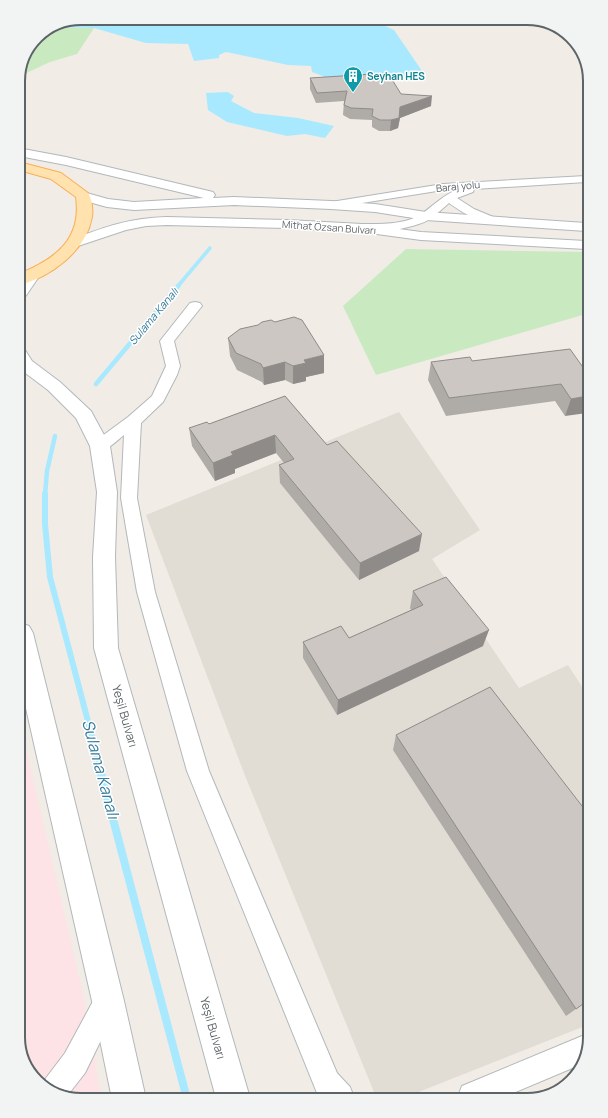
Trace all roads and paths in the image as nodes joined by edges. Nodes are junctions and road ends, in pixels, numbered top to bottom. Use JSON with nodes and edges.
{"nodes":[{"id":1,"x":25,"y":153,"type":"edge"},
{"id":2,"x":25,"y":168,"type":"edge"},
{"id":3,"x":583,"y":179,"type":"edge"},
{"id":4,"x":501,"y":183,"type":"junction"},
{"id":5,"x":82,"y":196,"type":"junction"},
{"id":6,"x":449,"y":197,"type":"junction"},
{"id":7,"x":234,"y":201,"type":"junction"},
{"id":8,"x":331,"y":205,"type":"junction"},
{"id":9,"x":426,"y":216,"type":"junction"},
{"id":10,"x":494,"y":221,"type":"junction"},
{"id":11,"x":583,"y":227,"type":"edge"},
{"id":12,"x":362,"y":228,"type":"junction"},
{"id":13,"x":75,"y":242,"type":"junction"},
{"id":14,"x":583,"y":245,"type":"edge"},
{"id":15,"x":26,"y":278,"type":"edge"},
{"id":16,"x":195,"y":306,"type":"dead end"},
{"id":17,"x":25,"y":363,"type":"edge"},
{"id":18,"x":133,"y":421,"type":"junction"},
{"id":19,"x":100,"y":446,"type":"junction"},
{"id":20,"x":25,"y":650,"type":"edge"},
{"id":21,"x":108,"y":1001,"type":"junction"},
{"id":22,"x":581,"y":1050,"type":"edge"},
{"id":23,"x":56,"y":1088,"type":"edge"},
{"id":24,"x":128,"y":1093,"type":"edge"},
{"id":25,"x":232,"y":1093,"type":"edge"},
{"id":26,"x":336,"y":1093,"type":"edge"},
{"id":27,"x":479,"y":1093,"type":"edge"}],
"edges":[{"from":1,"to":7,"type":"main road"},
{"from":2,"to":5,"type":"main road"},
{"from":3,"to":4,"type":"street","name":"Baraj yolu"},
{"from":4,"to":6,"type":"street"},
{"from":4,"to":8,"type":"street","name":"Baraj yolu"},
{"from":5,"to":7,"type":"main road"},
{"from":5,"to":13,"type":"main road"},
{"from":6,"to":9,"type":"street"},
{"from":6,"to":10,"type":"street"},
{"from":7,"to":8,"type":"main road","name":"Mithat Özsan Bulvarı"},
{"from":8,"to":9,"type":"main road","name":"Mithat Özsan Bulvarı"},
{"from":9,"to":10,"type":"main road","name":"Mithat Özsan Bulvarı"},
{"from":9,"to":12,"type":"street"},
{"from":10,"to":11,"type":"main road","name":"Mithat Özsan Bulvarı"},
{"from":12,"to":13,"type":"main road","name":"Mithat Özsan Bulvarı"},
{"from":12,"to":14,"type":"main road","name":"Mithat Özsan Bulvarı"},
{"from":13,"to":15,"type":"main road"},
{"from":16,"to":18,"type":"street"},
{"from":17,"to":19,"type":"main road","name":"Yeşil Bulvarı"},
{"from":18,"to":19,"type":"street"},
{"from":18,"to":26,"type":"street"},
{"from":19,"to":25,"type":"main road","name":"Yeşil Bulvarı"},
{"from":20,"to":21,"type":"main road"},
{"from":21,"to":23,"type":"street"},
{"from":21,"to":24,"type":"main road"},
{"from":22,"to":27,"type":"street"}]}
